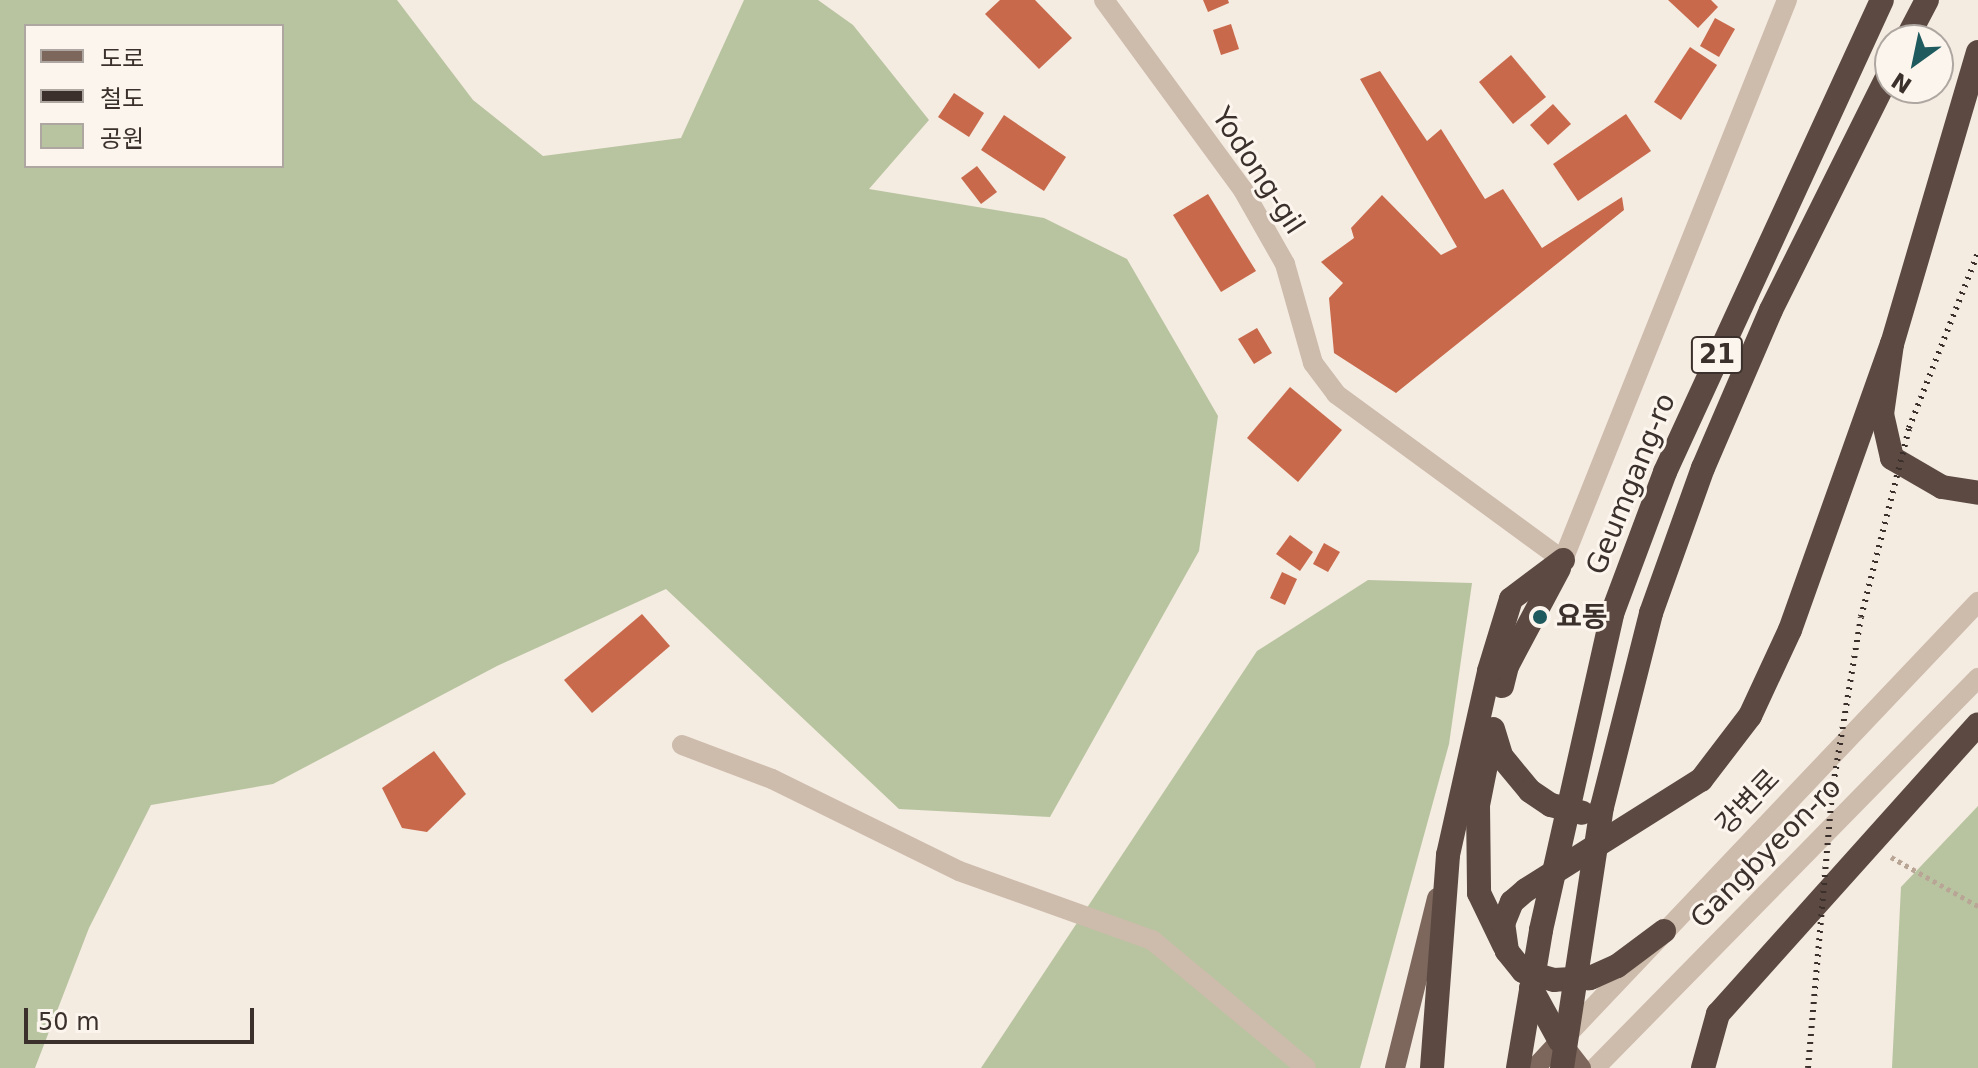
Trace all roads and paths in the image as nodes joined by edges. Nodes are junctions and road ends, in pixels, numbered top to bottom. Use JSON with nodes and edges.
{"nodes":[{"id":1,"x":1104,"y":0,"type":"edge"},
{"id":2,"x":1787,"y":0,"type":"edge"},
{"id":3,"x":1882,"y":0,"type":"edge"},
{"id":4,"x":1927,"y":0,"type":"edge"},
{"id":5,"x":1914,"y":24,"type":"edge"},
{"id":6,"x":1978,"y":52,"type":"edge"},
{"id":7,"x":1874,"y":103,"type":"edge"},
{"id":8,"x":1892,"y":344,"type":"junction"},
{"id":9,"x":1978,"y":493,"type":"edge"},
{"id":10,"x":1563,"y":560,"type":"junction"},
{"id":11,"x":1978,"y":602,"type":"edge"},
{"id":12,"x":1489,"y":671,"type":"junction"},
{"id":13,"x":1978,"y":678,"type":"edge"},
{"id":14,"x":1978,"y":724,"type":"edge"},
{"id":15,"x":1493,"y":728,"type":"junction"},
{"id":16,"x":682,"y":745,"type":"dead end"},
{"id":17,"x":1663,"y":808,"type":"junction"},
{"id":18,"x":1869,"y":845,"type":"junction"},
{"id":19,"x":1448,"y":855,"type":"junction"},
{"id":20,"x":1978,"y":906,"type":"edge"},
{"id":21,"x":1664,"y":931,"type":"junction"},
{"id":22,"x":1507,"y":951,"type":"junction"},
{"id":23,"x":1523,"y":971,"type":"junction"},
{"id":24,"x":1432,"y":1024,"type":"junction"},
{"id":25,"x":1560,"y":1041,"type":"junction"},
{"id":26,"x":1306,"y":1068,"type":"edge"},
{"id":27,"x":1395,"y":1068,"type":"edge"},
{"id":28,"x":1432,"y":1068,"type":"edge"},
{"id":29,"x":1444,"y":1068,"type":"edge"},
{"id":30,"x":1518,"y":1068,"type":"edge"},
{"id":31,"x":1535,"y":1068,"type":"edge"},
{"id":32,"x":1562,"y":1068,"type":"edge"},
{"id":33,"x":1581,"y":1068,"type":"edge"},
{"id":34,"x":1595,"y":1068,"type":"edge"},
{"id":35,"x":1703,"y":1068,"type":"edge"}],
"edges":[{"from":1,"to":10,"type":"street","name":"Yodong-gil"},
{"from":2,"to":10,"type":"street"},
{"from":3,"to":30,"type":"highway","name":"Geumgang-ro","number":"21"},
{"from":4,"to":5,"type":"highway"},
{"from":6,"to":8,"type":"highway"},
{"from":7,"to":32,"type":"highway","number":"21"},
{"from":8,"to":9,"type":"highway"},
{"from":8,"to":17,"type":"highway"},
{"from":10,"to":12,"type":"highway"},
{"from":10,"to":15,"type":"highway"},
{"from":11,"to":21,"type":"street","name":"강변로"},
{"from":12,"to":15,"type":"highway"},
{"from":12,"to":19,"type":"highway"},
{"from":13,"to":34,"type":"street","name":"Gangbyeon-ro"},
{"from":14,"to":18,"type":"highway"},
{"from":15,"to":17,"type":"highway"},
{"from":15,"to":22,"type":"highway"},
{"from":16,"to":26,"type":"street"},
{"from":17,"to":22,"type":"highway"},
{"from":18,"to":20,"type":"path"},
{"from":18,"to":35,"type":"highway"},
{"from":19,"to":24,"type":"highway"},
{"from":19,"to":27,"type":"main road"},
{"from":21,"to":23,"type":"highway"},
{"from":21,"to":25,"type":"street","name":"강변로"},
{"from":22,"to":23,"type":"highway"},
{"from":23,"to":25,"type":"highway"},
{"from":24,"to":28,"type":"highway"},
{"from":24,"to":29,"type":"main road"},
{"from":25,"to":31,"type":"main road"},
{"from":25,"to":33,"type":"main road"}]}
